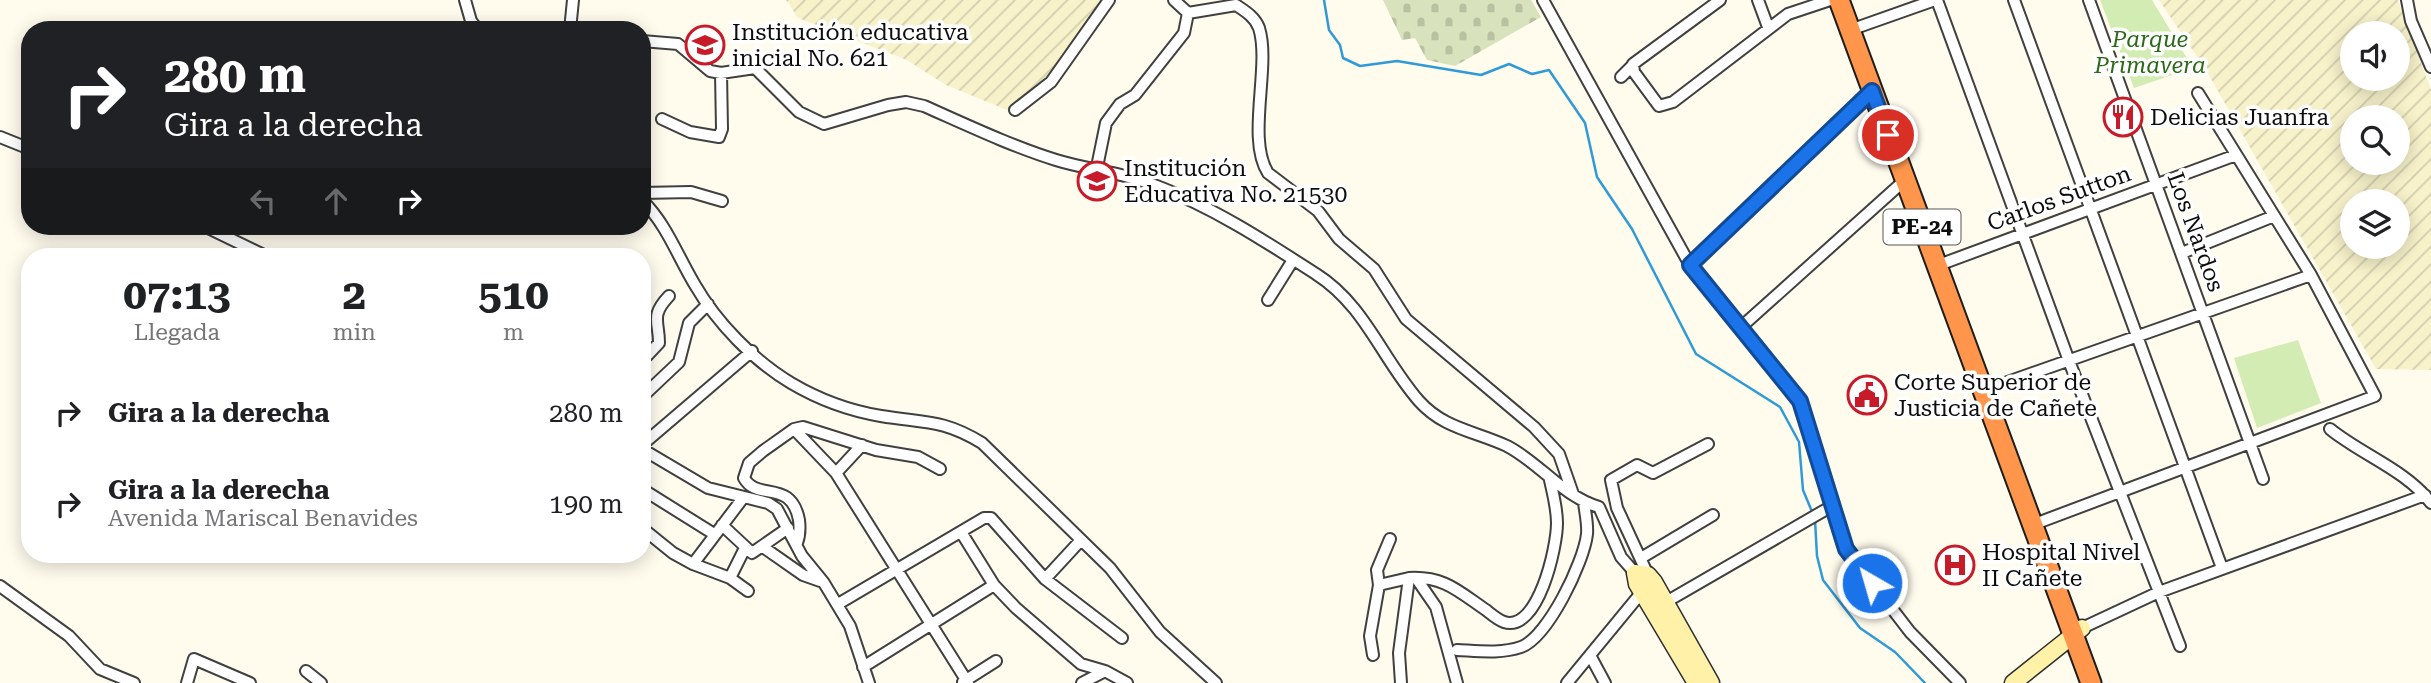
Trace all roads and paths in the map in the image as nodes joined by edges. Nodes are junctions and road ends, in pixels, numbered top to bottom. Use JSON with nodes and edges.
{"nodes":[{"id":1,"x":465,"y":0,"type":"edge"},
{"id":2,"x":573,"y":0,"type":"edge"},
{"id":3,"x":1110,"y":0,"type":"edge"},
{"id":4,"x":1174,"y":0,"type":"edge"},
{"id":5,"x":1543,"y":0,"type":"edge"},
{"id":6,"x":1720,"y":0,"type":"edge"},
{"id":7,"x":1758,"y":0,"type":"edge"},
{"id":8,"x":1830,"y":0,"type":"edge"},
{"id":9,"x":1839,"y":0,"type":"edge"},
{"id":10,"x":1851,"y":0,"type":"edge"},
{"id":11,"x":1936,"y":0,"type":"edge"},
{"id":12,"x":2014,"y":0,"type":"edge"},
{"id":13,"x":2089,"y":0,"type":"edge"},
{"id":14,"x":2407,"y":0,"type":"edge"},
{"id":15,"x":1188,"y":13,"type":"junction"},
{"id":16,"x":473,"y":21,"type":"edge"},
{"id":17,"x":571,"y":21,"type":"edge"},
{"id":18,"x":1768,"y":27,"type":"junction"},
{"id":19,"x":1855,"y":27,"type":"junction"},
{"id":20,"x":651,"y":42,"type":"edge"},
{"id":21,"x":1632,"y":66,"type":"junction"},
{"id":22,"x":2431,"y":67,"type":"edge"},
{"id":23,"x":721,"y":73,"type":"junction"},
{"id":24,"x":1621,"y":77,"type":"dead end"},
{"id":25,"x":1872,"y":91,"type":"junction"},
{"id":26,"x":2199,"y":93,"type":"dead end"},
{"id":27,"x":1015,"y":110,"type":"dead end"},
{"id":28,"x":662,"y":119,"type":"dead end"},
{"id":29,"x":0,"y":138,"type":"edge"},
{"id":30,"x":21,"y":146,"type":"edge"},
{"id":31,"x":2236,"y":155,"type":"junction"},
{"id":32,"x":1097,"y":167,"type":"junction"},
{"id":33,"x":1905,"y":180,"type":"junction"},
{"id":34,"x":2157,"y":184,"type":"junction"},
{"id":35,"x":651,"y":193,"type":"edge"},
{"id":36,"x":722,"y":201,"type":"dead end"},
{"id":37,"x":2089,"y":209,"type":"junction"},
{"id":38,"x":651,"y":210,"type":"edge"},
{"id":39,"x":2274,"y":216,"type":"junction"},
{"id":40,"x":2022,"y":233,"type":"junction"},
{"id":41,"x":223,"y":235,"type":"edge"},
{"id":42,"x":249,"y":248,"type":"edge"},
{"id":43,"x":2182,"y":253,"type":"junction"},
{"id":44,"x":1293,"y":260,"type":"junction"},
{"id":45,"x":1941,"y":263,"type":"junction"},
{"id":46,"x":1690,"y":265,"type":"junction"},
{"id":47,"x":2311,"y":275,"type":"junction"},
{"id":48,"x":669,"y":296,"type":"dead end"},
{"id":49,"x":1268,"y":300,"type":"dead end"},
{"id":50,"x":708,"y":304,"type":"junction"},
{"id":51,"x":2203,"y":314,"type":"junction"},
{"id":52,"x":1740,"y":328,"type":"junction"},
{"id":53,"x":2137,"y":338,"type":"junction"},
{"id":54,"x":651,"y":351,"type":"edge"},
{"id":55,"x":751,"y":351,"type":"junction"},
{"id":56,"x":2069,"y":361,"type":"junction"},
{"id":57,"x":651,"y":388,"type":"edge"},
{"id":58,"x":1987,"y":389,"type":"junction"},
{"id":59,"x":794,"y":429,"type":"junction"},
{"id":60,"x":2330,"y":429,"type":"dead end"},
{"id":61,"x":651,"y":439,"type":"edge"},
{"id":62,"x":2250,"y":443,"type":"junction"},
{"id":63,"x":1708,"y":444,"type":"dead end"},
{"id":64,"x":862,"y":446,"type":"junction"},
{"id":65,"x":651,"y":453,"type":"edge"},
{"id":66,"x":2184,"y":468,"type":"junction"},
{"id":67,"x":940,"y":469,"type":"dead end"},
{"id":68,"x":836,"y":473,"type":"junction"},
{"id":69,"x":2263,"y":479,"type":"dead end"},
{"id":70,"x":1550,"y":480,"type":"junction"},
{"id":71,"x":2119,"y":492,"type":"junction"},
{"id":72,"x":651,"y":494,"type":"edge"},
{"id":73,"x":1573,"y":494,"type":"junction"},
{"id":74,"x":743,"y":498,"type":"junction"},
{"id":75,"x":2428,"y":499,"type":"edge"},
{"id":76,"x":1586,"y":502,"type":"junction"},
{"id":77,"x":1832,"y":506,"type":"junction"},
{"id":78,"x":1713,"y":516,"type":"dead end"},
{"id":79,"x":2037,"y":522,"type":"junction"},
{"id":80,"x":788,"y":528,"type":"junction"},
{"id":81,"x":718,"y":530,"type":"junction"},
{"id":82,"x":961,"y":532,"type":"junction"},
{"id":83,"x":651,"y":535,"type":"edge"},
{"id":84,"x":1390,"y":539,"type":"dead end"},
{"id":85,"x":1081,"y":540,"type":"junction"},
{"id":86,"x":797,"y":543,"type":"junction"},
{"id":87,"x":763,"y":547,"type":"junction"},
{"id":88,"x":745,"y":548,"type":"junction"},
{"id":89,"x":693,"y":564,"type":"junction"},
{"id":90,"x":2222,"y":568,"type":"junction"},
{"id":91,"x":895,"y":569,"type":"junction"},
{"id":92,"x":1644,"y":576,"type":"junction"},
{"id":93,"x":730,"y":578,"type":"junction"},
{"id":94,"x":1412,"y":578,"type":"junction"},
{"id":95,"x":1045,"y":579,"type":"junction"},
{"id":96,"x":824,"y":583,"type":"junction"},
{"id":97,"x":994,"y":585,"type":"junction"},
{"id":98,"x":1379,"y":585,"type":"junction"},
{"id":99,"x":0,"y":586,"type":"edge"},
{"id":100,"x":748,"y":591,"type":"dead end"},
{"id":101,"x":2159,"y":592,"type":"junction"},
{"id":102,"x":1666,"y":602,"type":"junction"},
{"id":103,"x":838,"y":604,"type":"junction"},
{"id":104,"x":931,"y":624,"type":"junction"},
{"id":105,"x":2077,"y":632,"type":"junction"},
{"id":106,"x":1122,"y":638,"type":"dead end"},
{"id":107,"x":2180,"y":646,"type":"dead end"},
{"id":108,"x":1457,"y":650,"type":"dead end"},
{"id":109,"x":1373,"y":655,"type":"dead end"},
{"id":110,"x":1591,"y":657,"type":"junction"},
{"id":111,"x":996,"y":661,"type":"dead end"},
{"id":112,"x":863,"y":667,"type":"junction"},
{"id":113,"x":306,"y":671,"type":"dead end"},
{"id":114,"x":1104,"y":671,"type":"junction"},
{"id":115,"x":966,"y":682,"type":"edge"},
{"id":116,"x":134,"y":683,"type":"edge"},
{"id":117,"x":187,"y":683,"type":"edge"},
{"id":118,"x":250,"y":683,"type":"edge"},
{"id":119,"x":321,"y":683,"type":"edge"},
{"id":120,"x":869,"y":683,"type":"edge"},
{"id":121,"x":1082,"y":683,"type":"edge"},
{"id":122,"x":1127,"y":683,"type":"edge"},
{"id":123,"x":1216,"y":683,"type":"edge"},
{"id":124,"x":1401,"y":683,"type":"edge"},
{"id":125,"x":1457,"y":683,"type":"edge"},
{"id":126,"x":1567,"y":683,"type":"edge"},
{"id":127,"x":1605,"y":683,"type":"edge"},
{"id":128,"x":1696,"y":683,"type":"edge"},
{"id":129,"x":1711,"y":683,"type":"edge"},
{"id":130,"x":1960,"y":683,"type":"edge"},
{"id":131,"x":2013,"y":683,"type":"edge"},
{"id":132,"x":2091,"y":683,"type":"edge"},
{"id":133,"x":2102,"y":683,"type":"edge"}],
"edges":[{"from":1,"to":16,"type":"street"},
{"from":2,"to":17,"type":"street"},
{"from":3,"to":27,"type":"street"},
{"from":4,"to":15,"type":"street"},
{"from":5,"to":46,"type":"street"},
{"from":6,"to":21,"type":"street"},
{"from":7,"to":18,"type":"street"},
{"from":8,"to":18,"type":"street"},
{"from":9,"to":19,"type":"highway","number":"PE-24"},
{"from":10,"to":19,"type":"highway","number":"PE-24"},
{"from":11,"to":19,"type":"street"},
{"from":11,"to":40,"type":"street"},
{"from":12,"to":37,"type":"street"},
{"from":13,"to":34,"type":"street","name":"Los Nardos"},
{"from":14,"to":22,"type":"street"},
{"from":15,"to":32,"type":"street"},
{"from":15,"to":73,"type":"street"},
{"from":18,"to":21,"type":"street"},
{"from":19,"to":25,"type":"highway","number":"PE-24"},
{"from":19,"to":45,"type":"highway","number":"PE-24"},
{"from":20,"to":23,"type":"street"},
{"from":21,"to":24,"type":"street"},
{"from":23,"to":28,"type":"street"},
{"from":23,"to":32,"type":"street"},
{"from":25,"to":33,"type":"highway","number":"PE-24"},
{"from":25,"to":46,"type":"street"},
{"from":26,"to":31,"type":"street"},
{"from":29,"to":30,"type":"street"},
{"from":31,"to":34,"type":"street","name":"Carlos Sutton"},
{"from":31,"to":39,"type":"street"},
{"from":32,"to":44,"type":"street"},
{"from":33,"to":45,"type":"highway","number":"PE-24"},
{"from":33,"to":52,"type":"street"},
{"from":34,"to":37,"type":"street","name":"Carlos Sutton"},
{"from":34,"to":43,"type":"street","name":"Los Nardos"},
{"from":35,"to":36,"type":"street"},
{"from":37,"to":40,"type":"street","name":"Carlos Sutton"},
{"from":37,"to":53,"type":"street"},
{"from":38,"to":50,"type":"street"},
{"from":39,"to":43,"type":"street"},
{"from":39,"to":47,"type":"street"},
{"from":40,"to":45,"type":"street","name":"Carlos Sutton"},
{"from":40,"to":56,"type":"street"},
{"from":41,"to":42,"type":"street"},
{"from":43,"to":51,"type":"street","name":"Los Nardos"},
{"from":44,"to":49,"type":"street"},
{"from":44,"to":70,"type":"street"},
{"from":45,"to":58,"type":"highway","number":"PE-24"},
{"from":46,"to":52,"type":"street"},
{"from":47,"to":51,"type":"street"},
{"from":47,"to":62,"type":"street"},
{"from":48,"to":54,"type":"street"},
{"from":50,"to":55,"type":"street"},
{"from":50,"to":57,"type":"street"},
{"from":51,"to":53,"type":"street"},
{"from":51,"to":62,"type":"street","name":"Los Nardos"},
{"from":52,"to":77,"type":"street"},
{"from":53,"to":56,"type":"street"},
{"from":53,"to":66,"type":"street"},
{"from":55,"to":61,"type":"street"},
{"from":55,"to":85,"type":"street"},
{"from":56,"to":58,"type":"street"},
{"from":56,"to":71,"type":"street"},
{"from":58,"to":79,"type":"highway","number":"PE-24"},
{"from":59,"to":64,"type":"street"},
{"from":59,"to":68,"type":"street"},
{"from":59,"to":86,"type":"street"},
{"from":60,"to":75,"type":"street"},
{"from":62,"to":66,"type":"street"},
{"from":62,"to":69,"type":"street","name":"Los Nardos"},
{"from":63,"to":92,"type":"street"},
{"from":64,"to":67,"type":"street"},
{"from":64,"to":68,"type":"street"},
{"from":65,"to":74,"type":"street"},
{"from":66,"to":71,"type":"street"},
{"from":66,"to":90,"type":"street"},
{"from":68,"to":91,"type":"street"},
{"from":70,"to":73,"type":"street"},
{"from":70,"to":94,"type":"street"},
{"from":71,"to":79,"type":"street"},
{"from":71,"to":101,"type":"street"},
{"from":72,"to":81,"type":"street"},
{"from":73,"to":76,"type":"street"},
{"from":74,"to":80,"type":"street"},
{"from":74,"to":81,"type":"street"},
{"from":75,"to":90,"type":"street"},
{"from":76,"to":92,"type":"street"},
{"from":76,"to":108,"type":"street"},
{"from":77,"to":102,"type":"street"},
{"from":77,"to":130,"type":"street"},
{"from":78,"to":92,"type":"street"},
{"from":79,"to":105,"type":"highway","number":"PE-24"},
{"from":80,"to":86,"type":"street"},
{"from":80,"to":87,"type":"street"},
{"from":81,"to":88,"type":"street"},
{"from":81,"to":89,"type":"street"},
{"from":82,"to":91,"type":"street"},
{"from":82,"to":95,"type":"street"},
{"from":82,"to":97,"type":"street"},
{"from":83,"to":89,"type":"street"},
{"from":84,"to":98,"type":"street"},
{"from":85,"to":95,"type":"street"},
{"from":85,"to":123,"type":"street"},
{"from":86,"to":96,"type":"street"},
{"from":87,"to":88,"type":"street"},
{"from":87,"to":96,"type":"street"},
{"from":88,"to":93,"type":"street"},
{"from":89,"to":93,"type":"street"},
{"from":90,"to":101,"type":"street"},
{"from":91,"to":103,"type":"street"},
{"from":91,"to":104,"type":"street"},
{"from":92,"to":102,"type":"street"},
{"from":92,"to":110,"type":"street"},
{"from":92,"to":128,"type":"street"},
{"from":93,"to":100,"type":"street"},
{"from":94,"to":98,"type":"street"},
{"from":94,"to":124,"type":"street"},
{"from":94,"to":125,"type":"street"},
{"from":95,"to":106,"type":"street"},
{"from":96,"to":103,"type":"street"},
{"from":97,"to":104,"type":"street"},
{"from":97,"to":114,"type":"street"},
{"from":98,"to":109,"type":"street"},
{"from":99,"to":116,"type":"street"},
{"from":101,"to":105,"type":"street"},
{"from":101,"to":107,"type":"street"},
{"from":102,"to":129,"type":"street"},
{"from":103,"to":112,"type":"street"},
{"from":104,"to":112,"type":"street"},
{"from":104,"to":115,"type":"street"},
{"from":105,"to":131,"type":"street"},
{"from":105,"to":132,"type":"highway","number":"PE-24"},
{"from":105,"to":133,"type":"highway","number":"PE-24"},
{"from":110,"to":126,"type":"street"},
{"from":110,"to":127,"type":"street"},
{"from":111,"to":115,"type":"street"},
{"from":112,"to":120,"type":"street"},
{"from":113,"to":119,"type":"street"},
{"from":114,"to":121,"type":"street"},
{"from":114,"to":122,"type":"street"},
{"from":117,"to":118,"type":"street"}]}
